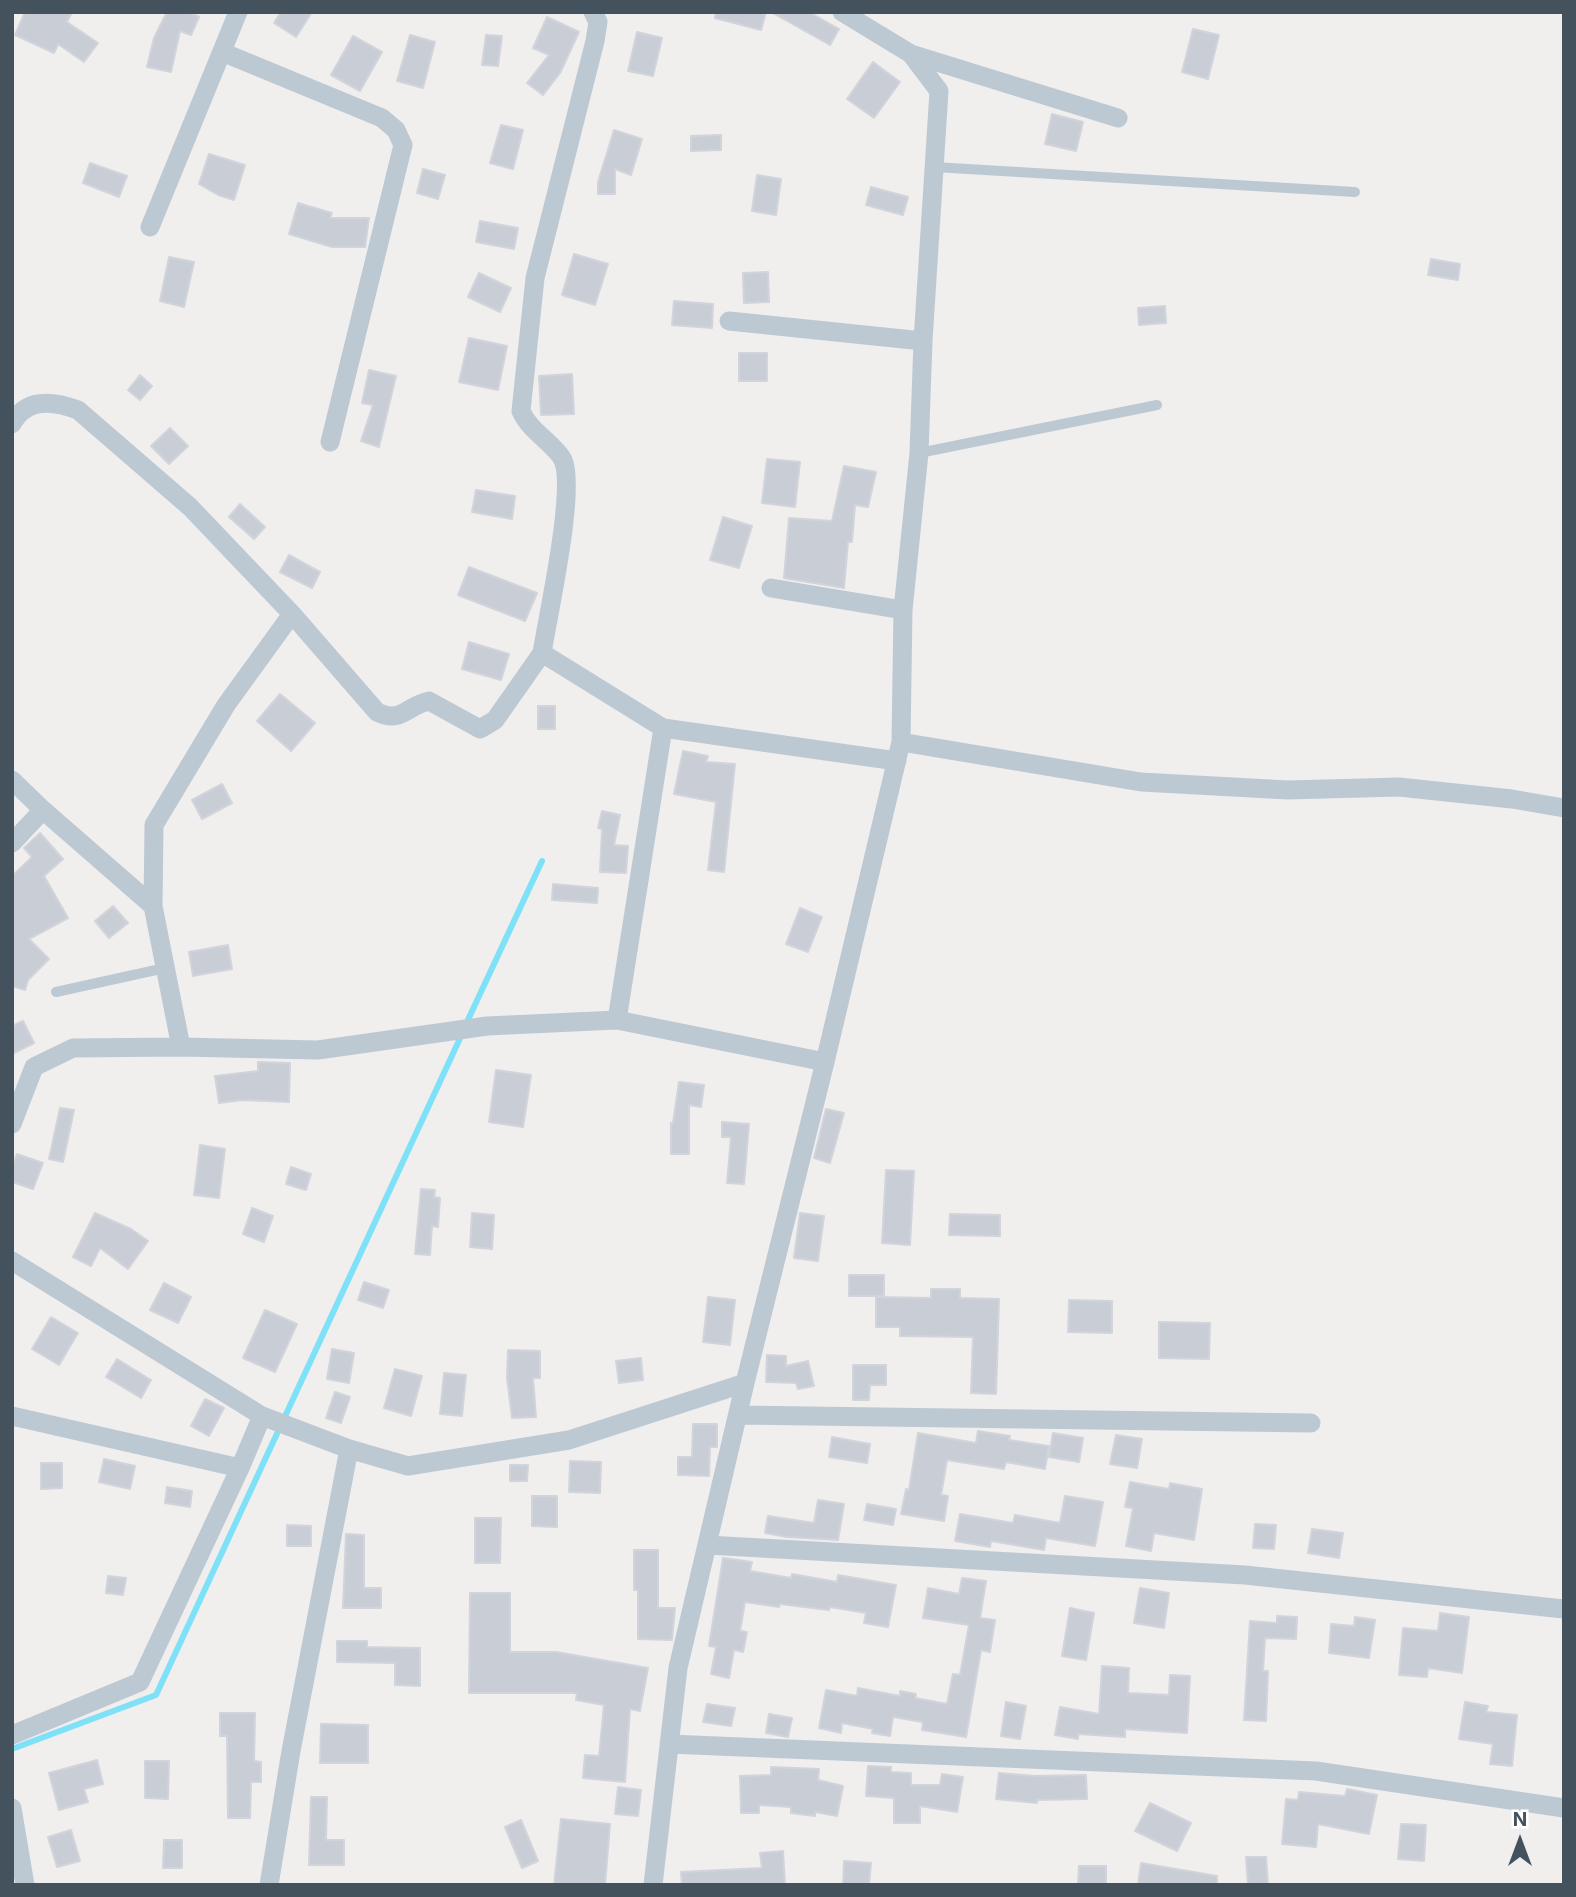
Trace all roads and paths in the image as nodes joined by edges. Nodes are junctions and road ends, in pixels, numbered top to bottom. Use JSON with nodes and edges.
{"nodes":[{"id":1,"x":238,"y":12,"type":"edge"},
{"id":2,"x":593,"y":12,"type":"edge"},
{"id":3,"x":843,"y":13,"type":"edge"},
{"id":4,"x":222,"y":52,"type":"junction"},
{"id":5,"x":911,"y":54,"type":"junction"},
{"id":6,"x":1118,"y":118,"type":"dead end"},
{"id":7,"x":934,"y":167,"type":"junction"},
{"id":8,"x":1355,"y":192,"type":"dead end"},
{"id":9,"x":150,"y":227,"type":"dead end"},
{"id":10,"x":729,"y":321,"type":"dead end"},
{"id":11,"x":923,"y":341,"type":"junction"},
{"id":12,"x":1157,"y":405,"type":"dead end"},
{"id":13,"x":12,"y":424,"type":"edge"},
{"id":14,"x":330,"y":442,"type":"dead end"},
{"id":15,"x":919,"y":453,"type":"junction"},
{"id":16,"x":771,"y":588,"type":"dead end"},
{"id":17,"x":903,"y":610,"type":"junction"},
{"id":18,"x":292,"y":614,"type":"junction"},
{"id":19,"x":542,"y":653,"type":"junction"},
{"id":20,"x":663,"y":727,"type":"junction"},
{"id":21,"x":899,"y":751,"type":"junction"},
{"id":22,"x":12,"y":780,"type":"edge"},
{"id":23,"x":1564,"y":808,"type":"edge"},
{"id":24,"x":43,"y":810,"type":"junction"},
{"id":25,"x":12,"y":843,"type":"edge"},
{"id":26,"x":153,"y":906,"type":"junction"},
{"id":27,"x":165,"y":968,"type":"junction"},
{"id":28,"x":56,"y":992,"type":"dead end"},
{"id":29,"x":617,"y":1020,"type":"junction"},
{"id":30,"x":181,"y":1047,"type":"junction"},
{"id":31,"x":825,"y":1062,"type":"junction"},
{"id":32,"x":12,"y":1124,"type":"edge"},
{"id":33,"x":12,"y":1261,"type":"edge"},
{"id":34,"x":745,"y":1383,"type":"junction"},
{"id":35,"x":738,"y":1415,"type":"junction"},
{"id":36,"x":12,"y":1416,"type":"edge"},
{"id":37,"x":277,"y":1421,"type":"junction"},
{"id":38,"x":1311,"y":1423,"type":"dead end"},
{"id":39,"x":349,"y":1449,"type":"junction"},
{"id":40,"x":240,"y":1468,"type":"junction"},
{"id":41,"x":707,"y":1545,"type":"junction"},
{"id":42,"x":1564,"y":1608,"type":"edge"},
{"id":43,"x":12,"y":1735,"type":"edge"},
{"id":44,"x":669,"y":1744,"type":"junction"},
{"id":45,"x":12,"y":1808,"type":"edge"},
{"id":46,"x":1564,"y":1808,"type":"edge"},
{"id":47,"x":25,"y":1885,"type":"edge"},
{"id":48,"x":269,"y":1885,"type":"edge"},
{"id":49,"x":653,"y":1885,"type":"edge"}],
"edges":[{"from":1,"to":4,"type":"street"},
{"from":2,"to":19,"type":"street"},
{"from":3,"to":5,"type":"street"},
{"from":4,"to":9,"type":"street"},
{"from":4,"to":14,"type":"street"},
{"from":5,"to":6,"type":"street"},
{"from":5,"to":7,"type":"street"},
{"from":7,"to":8,"type":"lane"},
{"from":7,"to":11,"type":"street"},
{"from":10,"to":11,"type":"street"},
{"from":11,"to":15,"type":"street"},
{"from":12,"to":15,"type":"lane"},
{"from":13,"to":18,"type":"street"},
{"from":15,"to":17,"type":"street"},
{"from":16,"to":17,"type":"street"},
{"from":17,"to":21,"type":"street"},
{"from":18,"to":19,"type":"street"},
{"from":18,"to":26,"type":"street"},
{"from":19,"to":20,"type":"street"},
{"from":20,"to":21,"type":"street"},
{"from":20,"to":29,"type":"street"},
{"from":21,"to":23,"type":"street"},
{"from":21,"to":31,"type":"street"},
{"from":22,"to":24,"type":"street"},
{"from":24,"to":25,"type":"street"},
{"from":24,"to":26,"type":"street"},
{"from":26,"to":27,"type":"street"},
{"from":27,"to":28,"type":"lane"},
{"from":27,"to":30,"type":"street"},
{"from":29,"to":30,"type":"street"},
{"from":29,"to":31,"type":"street"},
{"from":30,"to":32,"type":"street"},
{"from":31,"to":34,"type":"street"},
{"from":33,"to":37,"type":"street"},
{"from":34,"to":35,"type":"street"},
{"from":34,"to":39,"type":"street"},
{"from":35,"to":38,"type":"street"},
{"from":35,"to":41,"type":"street"},
{"from":36,"to":40,"type":"street"},
{"from":37,"to":39,"type":"street"},
{"from":37,"to":40,"type":"street"},
{"from":39,"to":48,"type":"street"},
{"from":40,"to":43,"type":"street"},
{"from":41,"to":42,"type":"street"},
{"from":41,"to":44,"type":"street"},
{"from":44,"to":46,"type":"street"},
{"from":44,"to":49,"type":"street"},
{"from":45,"to":47,"type":"street"}]}
